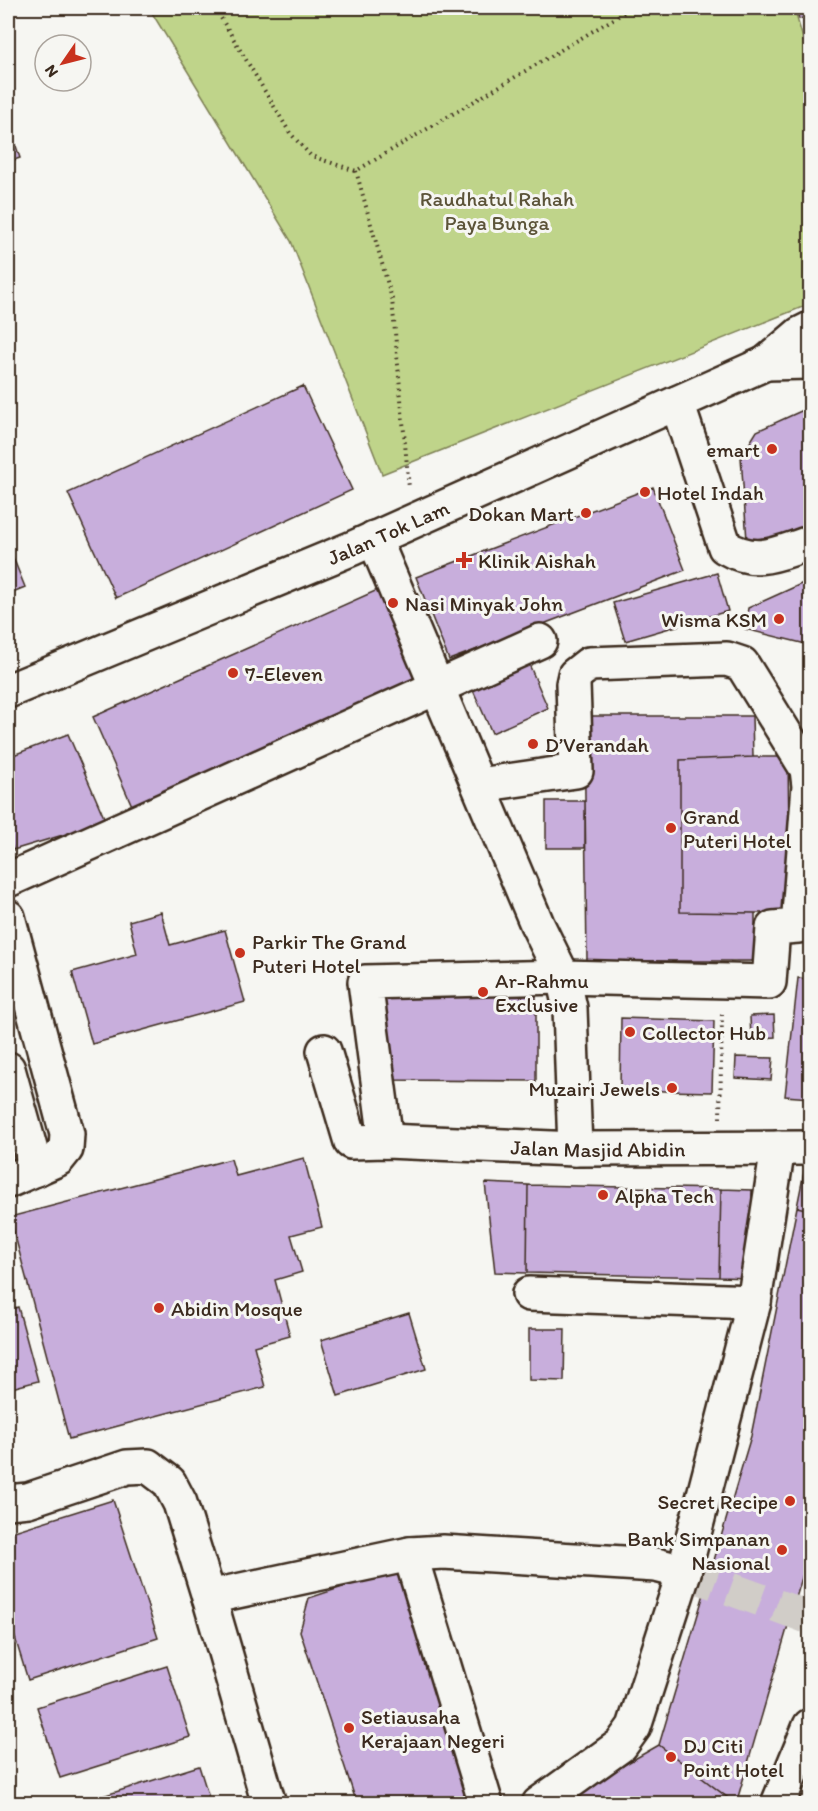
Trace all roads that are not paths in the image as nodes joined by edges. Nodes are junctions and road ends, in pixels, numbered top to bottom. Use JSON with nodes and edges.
{"nodes":[{"id":1,"x":810,"y":329,"type":"edge"},
{"id":2,"x":810,"y":362,"type":"edge"},
{"id":3,"x":766,"y":363,"type":"junction"},
{"id":4,"x":677,"y":403,"type":"junction"},
{"id":5,"x":375,"y":538,"type":"junction"},
{"id":6,"x":810,"y":543,"type":"edge"},
{"id":7,"x":540,"y":641,"type":"dead end"},
{"id":8,"x":437,"y":687,"type":"junction"},
{"id":9,"x":8,"y":690,"type":"edge"},
{"id":10,"x":478,"y":785,"type":"junction"},
{"id":11,"x":8,"y":880,"type":"edge"},
{"id":12,"x":8,"y":916,"type":"edge"},
{"id":13,"x":563,"y":978,"type":"junction"},
{"id":14,"x":324,"y":1051,"type":"dead end"},
{"id":15,"x":8,"y":1069,"type":"edge"},
{"id":16,"x":386,"y":1141,"type":"junction"},
{"id":17,"x":778,"y":1148,"type":"junction"},
{"id":18,"x":810,"y":1148,"type":"edge"},
{"id":19,"x":575,"y":1149,"type":"junction"},
{"id":20,"x":22,"y":1175,"type":"edge"},
{"id":21,"x":529,"y":1294,"type":"dead end"},
{"id":22,"x":754,"y":1302,"type":"junction"},
{"id":23,"x":8,"y":1502,"type":"edge"},
{"id":24,"x":410,"y":1554,"type":"junction"},
{"id":25,"x":684,"y":1572,"type":"junction"},
{"id":26,"x":209,"y":1596,"type":"junction"},
{"id":27,"x":810,"y":1726,"type":"edge"},
{"id":28,"x":268,"y":1803,"type":"edge"},
{"id":29,"x":486,"y":1803,"type":"edge"},
{"id":30,"x":539,"y":1803,"type":"edge"},
{"id":31,"x":778,"y":1803,"type":"edge"}],
"edges":[{"from":1,"to":3,"type":"street","name":"Jalan Tok Lam"},
{"from":2,"to":3,"type":"street","name":"Jalan Tok Lam"},
{"from":3,"to":4,"type":"street","name":"Jalan Tok Lam"},
{"from":4,"to":5,"type":"street","name":"Jalan Tok Lam"},
{"from":4,"to":6,"type":"street"},
{"from":5,"to":8,"type":"street"},
{"from":5,"to":9,"type":"street","name":"Jalan Tok Lam"},
{"from":7,"to":8,"type":"street"},
{"from":8,"to":10,"type":"street"},
{"from":8,"to":11,"type":"street"},
{"from":10,"to":13,"type":"street"},
{"from":10,"to":13,"type":"street"},
{"from":12,"to":20,"type":"street"},
{"from":13,"to":16,"type":"street"},
{"from":13,"to":19,"type":"street"},
{"from":14,"to":16,"type":"street","name":"Jalan Masjid Abidin"},
{"from":15,"to":20,"type":"street"},
{"from":16,"to":19,"type":"street","name":"Jalan Masjid Abidin"},
{"from":17,"to":18,"type":"street","name":"Jalan Masjid Abidin"},
{"from":17,"to":19,"type":"street","name":"Jalan Masjid Abidin"},
{"from":17,"to":22,"type":"street"},
{"from":21,"to":22,"type":"street"},
{"from":22,"to":25,"type":"street"},
{"from":23,"to":26,"type":"street"},
{"from":24,"to":25,"type":"street"},
{"from":24,"to":26,"type":"street"},
{"from":24,"to":29,"type":"street"},
{"from":25,"to":30,"type":"street"},
{"from":26,"to":28,"type":"street"},
{"from":27,"to":31,"type":"street"}]}
